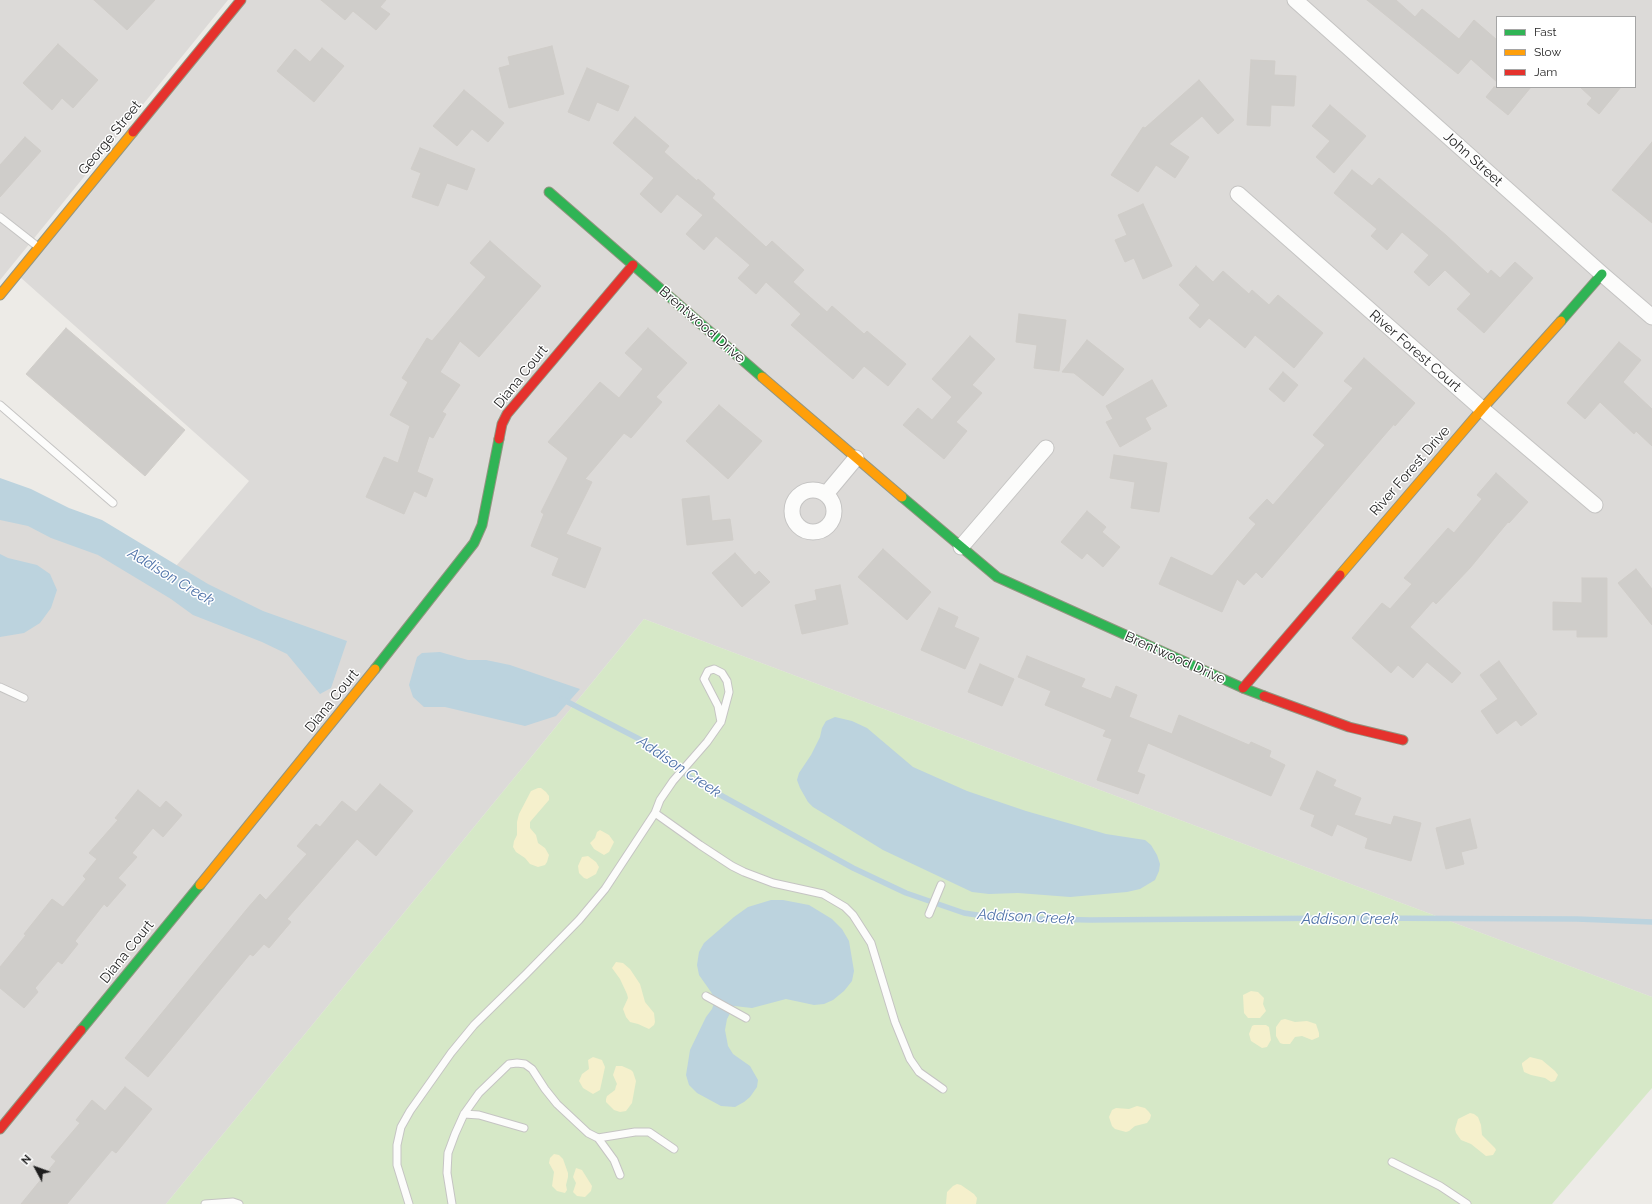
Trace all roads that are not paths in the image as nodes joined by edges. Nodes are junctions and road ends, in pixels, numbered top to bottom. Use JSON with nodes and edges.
{"nodes":[{"id":1,"x":241,"y":0,"type":"edge"},
{"id":2,"x":1303,"y":3,"type":"edge"},
{"id":3,"x":549,"y":192,"type":"dead end"},
{"id":4,"x":1238,"y":194,"type":"dead end"},
{"id":5,"x":0,"y":217,"type":"edge"},
{"id":6,"x":38,"y":248,"type":"junction"},
{"id":7,"x":633,"y":265,"type":"junction"},
{"id":8,"x":1602,"y":274,"type":"junction"},
{"id":9,"x":0,"y":295,"type":"edge"},
{"id":10,"x":1652,"y":317,"type":"edge"},
{"id":11,"x":0,"y":405,"type":"edge"},
{"id":12,"x":1482,"y":409,"type":"junction"},
{"id":13,"x":1046,"y":448,"type":"dead end"},
{"id":14,"x":856,"y":458,"type":"junction"},
{"id":15,"x":826,"y":494,"type":"dead end"},
{"id":16,"x":113,"y":503,"type":"dead end"},
{"id":17,"x":1595,"y":505,"type":"dead end"},
{"id":18,"x":961,"y":546,"type":"junction"},
{"id":19,"x":0,"y":687,"type":"edge"},
{"id":20,"x":1243,"y":688,"type":"junction"},
{"id":21,"x":24,"y":698,"type":"dead end"},
{"id":22,"x":721,"y":722,"type":"junction"},
{"id":23,"x":1403,"y":740,"type":"dead end"},
{"id":24,"x":655,"y":813,"type":"junction"},
{"id":25,"x":940,"y":888,"type":"dead end"},
{"id":26,"x":929,"y":914,"type":"dead end"},
{"id":27,"x":706,"y":996,"type":"dead end"},
{"id":28,"x":746,"y":1018,"type":"dead end"},
{"id":29,"x":942,"y":1089,"type":"dead end"},
{"id":30,"x":464,"y":1114,"type":"junction"},
{"id":31,"x":524,"y":1128,"type":"dead end"},
{"id":32,"x":0,"y":1129,"type":"edge"},
{"id":33,"x":598,"y":1138,"type":"junction"},
{"id":34,"x":674,"y":1149,"type":"dead end"},
{"id":35,"x":1392,"y":1162,"type":"dead end"},
{"id":36,"x":620,"y":1175,"type":"dead end"},
{"id":37,"x":205,"y":1204,"type":"edge"},
{"id":38,"x":239,"y":1204,"type":"edge"},
{"id":39,"x":409,"y":1204,"type":"edge"},
{"id":40,"x":452,"y":1204,"type":"edge"},
{"id":41,"x":1467,"y":1204,"type":"edge"}],
"edges":[{"from":1,"to":6,"type":"street","name":"George Street"},
{"from":2,"to":8,"type":"street","name":"John Street"},
{"from":3,"to":7,"type":"street","name":"Brentwood Drive"},
{"from":4,"to":12,"type":"street","name":"River Forest Court"},
{"from":5,"to":6,"type":"lane"},
{"from":6,"to":9,"type":"street","name":"George Street"},
{"from":7,"to":14,"type":"street","name":"Brentwood Drive"},
{"from":7,"to":32,"type":"street","name":"Diana Court"},
{"from":8,"to":10,"type":"street","name":"John Street"},
{"from":8,"to":12,"type":"street","name":"River Forest Drive"},
{"from":11,"to":16,"type":"lane"},
{"from":12,"to":17,"type":"street","name":"River Forest Court"},
{"from":12,"to":20,"type":"street","name":"River Forest Drive"},
{"from":13,"to":18,"type":"street"},
{"from":14,"to":15,"type":"street"},
{"from":14,"to":18,"type":"street","name":"Brentwood Drive"},
{"from":18,"to":20,"type":"street","name":"Brentwood Drive"},
{"from":19,"to":21,"type":"lane"},
{"from":20,"to":23,"type":"street","name":"Brentwood Drive"},
{"from":22,"to":22,"type":"lane"},
{"from":22,"to":24,"type":"lane"},
{"from":24,"to":29,"type":"lane"},
{"from":24,"to":39,"type":"lane"},
{"from":25,"to":26,"type":"lane"},
{"from":27,"to":28,"type":"lane"},
{"from":30,"to":31,"type":"lane"},
{"from":30,"to":33,"type":"lane"},
{"from":30,"to":40,"type":"lane"},
{"from":33,"to":34,"type":"lane"},
{"from":33,"to":36,"type":"lane"},
{"from":35,"to":41,"type":"lane"},
{"from":37,"to":38,"type":"lane"}]}
